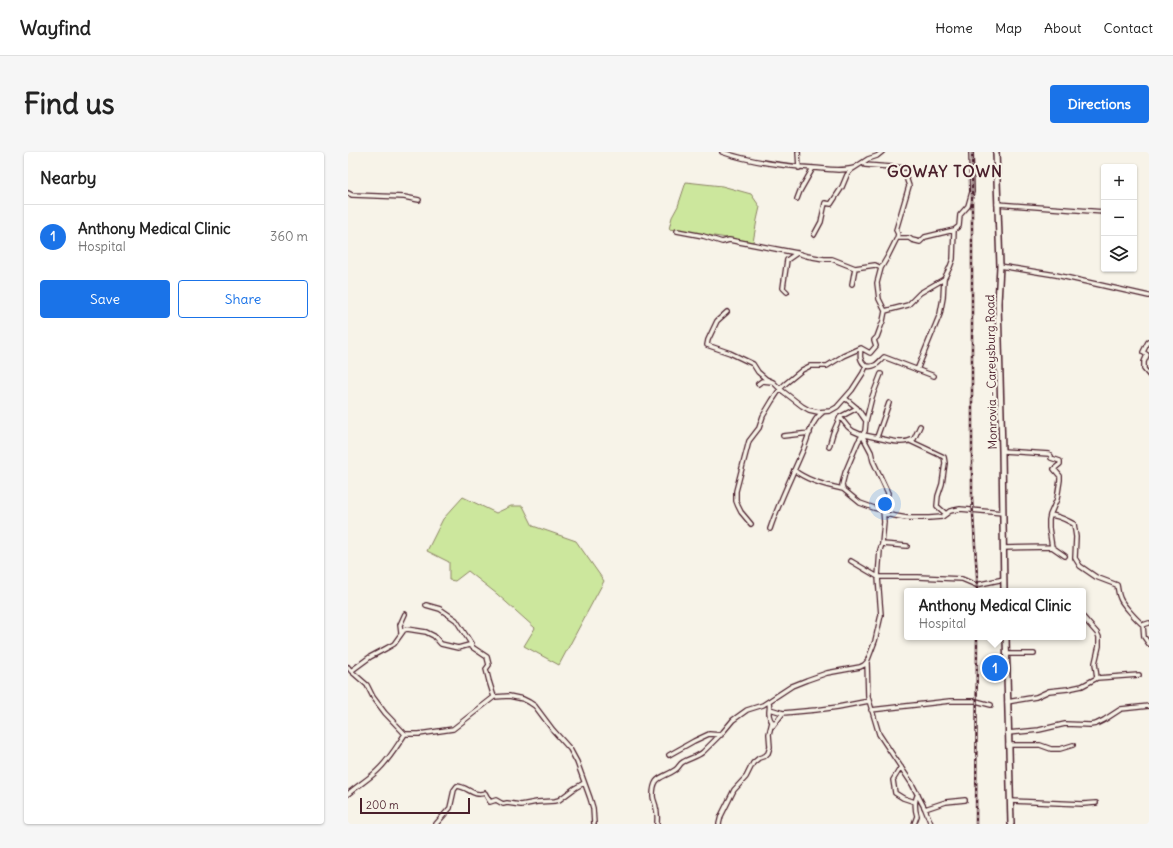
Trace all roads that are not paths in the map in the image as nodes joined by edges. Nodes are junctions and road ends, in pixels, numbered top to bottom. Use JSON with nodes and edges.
{"nodes":[{"id":1,"x":722,"y":152,"type":"edge"},
{"id":2,"x":798,"y":152,"type":"edge"},
{"id":3,"x":882,"y":152,"type":"edge"},
{"id":4,"x":971,"y":152,"type":"edge"},
{"id":5,"x":996,"y":152,"type":"edge"},
{"id":6,"x":865,"y":165,"type":"dead end"},
{"id":7,"x":799,"y":168,"type":"junction"},
{"id":8,"x":813,"y":168,"type":"junction"},
{"id":9,"x":854,"y":168,"type":"junction"},
{"id":10,"x":905,"y":168,"type":"dead end"},
{"id":11,"x":907,"y":180,"type":"dead end"},
{"id":12,"x":348,"y":193,"type":"edge"},
{"id":13,"x":797,"y":199,"type":"dead end"},
{"id":14,"x":419,"y":200,"type":"dead end"},
{"id":15,"x":997,"y":204,"type":"junction"},
{"id":16,"x":1101,"y":212,"type":"edge"},
{"id":17,"x":954,"y":230,"type":"junction"},
{"id":18,"x":677,"y":231,"type":"dead end"},
{"id":19,"x":814,"y":235,"type":"dead end"},
{"id":20,"x":897,"y":238,"type":"junction"},
{"id":21,"x":796,"y":253,"type":"junction"},
{"id":22,"x":1000,"y":266,"type":"junction"},
{"id":23,"x":855,"y":268,"type":"junction"},
{"id":24,"x":880,"y":268,"type":"junction"},
{"id":25,"x":944,"y":279,"type":"junction"},
{"id":26,"x":852,"y":284,"type":"dead end"},
{"id":27,"x":786,"y":292,"type":"dead end"},
{"id":28,"x":1149,"y":296,"type":"edge"},
{"id":29,"x":885,"y":311,"type":"junction"},
{"id":30,"x":727,"y":312,"type":"dead end"},
{"id":31,"x":1149,"y":342,"type":"edge"},
{"id":32,"x":861,"y":348,"type":"junction"},
{"id":33,"x":866,"y":366,"type":"junction"},
{"id":34,"x":917,"y":370,"type":"junction"},
{"id":35,"x":881,"y":374,"type":"dead end"},
{"id":36,"x":1149,"y":375,"type":"edge"},
{"id":37,"x":934,"y":376,"type":"dead end"},
{"id":38,"x":773,"y":382,"type":"junction"},
{"id":39,"x":758,"y":384,"type":"dead end"},
{"id":40,"x":780,"y":389,"type":"junction"},
{"id":41,"x":844,"y":398,"type":"junction"},
{"id":42,"x":889,"y":403,"type":"dead end"},
{"id":43,"x":857,"y":408,"type":"junction"},
{"id":44,"x":823,"y":411,"type":"junction"},
{"id":45,"x":840,"y":417,"type":"junction"},
{"id":46,"x":866,"y":421,"type":"junction"},
{"id":47,"x":920,"y":426,"type":"dead end"},
{"id":48,"x":810,"y":433,"type":"junction"},
{"id":49,"x":862,"y":435,"type":"junction"},
{"id":50,"x":783,"y":436,"type":"dead end"},
{"id":51,"x":877,"y":437,"type":"junction"},
{"id":52,"x":910,"y":441,"type":"junction"},
{"id":53,"x":829,"y":447,"type":"dead end"},
{"id":54,"x":1002,"y":451,"type":"junction"},
{"id":55,"x":794,"y":470,"type":"junction"},
{"id":56,"x":843,"y":489,"type":"junction"},
{"id":57,"x":883,"y":512,"type":"junction"},
{"id":58,"x":1002,"y":513,"type":"junction"},
{"id":59,"x":946,"y":514,"type":"junction"},
{"id":60,"x":1050,"y":515,"type":"junction"},
{"id":61,"x":751,"y":524,"type":"dead end"},
{"id":62,"x":770,"y":529,"type":"dead end"},
{"id":63,"x":882,"y":544,"type":"junction"},
{"id":64,"x":907,"y":546,"type":"dead end"},
{"id":65,"x":1052,"y":547,"type":"junction"},
{"id":66,"x":1003,"y":548,"type":"junction"},
{"id":67,"x":1065,"y":556,"type":"dead end"},
{"id":68,"x":851,"y":561,"type":"dead end"},
{"id":69,"x":878,"y":576,"type":"junction"},
{"id":70,"x":1004,"y":579,"type":"junction"},
{"id":71,"x":1004,"y":588,"type":"edge"},
{"id":72,"x":426,"y":605,"type":"dead end"},
{"id":73,"x":405,"y":614,"type":"dead end"},
{"id":74,"x":1086,"y":620,"type":"edge"},
{"id":75,"x":1149,"y":623,"type":"edge"},
{"id":76,"x":1143,"y":625,"type":"junction"},
{"id":77,"x":401,"y":633,"type":"junction"},
{"id":78,"x":1006,"y":640,"type":"edge"},
{"id":79,"x":1149,"y":644,"type":"edge"},
{"id":80,"x":472,"y":646,"type":"junction"},
{"id":81,"x":1007,"y":654,"type":"junction"},
{"id":82,"x":1034,"y":654,"type":"dead end"},
{"id":83,"x":866,"y":662,"type":"junction"},
{"id":84,"x":348,"y":667,"type":"edge"},
{"id":85,"x":351,"y":671,"type":"junction"},
{"id":86,"x":1138,"y":675,"type":"dead end"},
{"id":87,"x":1097,"y":678,"type":"junction"},
{"id":88,"x":494,"y":697,"type":"junction"},
{"id":89,"x":869,"y":701,"type":"junction"},
{"id":90,"x":769,"y":702,"type":"junction"},
{"id":91,"x":1007,"y":702,"type":"junction"},
{"id":92,"x":991,"y":705,"type":"dead end"},
{"id":93,"x":1149,"y":706,"type":"edge"},
{"id":94,"x":770,"y":709,"type":"junction"},
{"id":95,"x":871,"y":710,"type":"junction"},
{"id":96,"x":783,"y":713,"type":"junction"},
{"id":97,"x":772,"y":726,"type":"junction"},
{"id":98,"x":1008,"y":733,"type":"junction"},
{"id":99,"x":405,"y":734,"type":"junction"},
{"id":100,"x":720,"y":735,"type":"junction"},
{"id":101,"x":1008,"y":745,"type":"junction"},
{"id":102,"x":1073,"y":745,"type":"dead end"},
{"id":103,"x":669,"y":755,"type":"dead end"},
{"id":104,"x":901,"y":767,"type":"junction"},
{"id":105,"x":584,"y":783,"type":"junction"},
{"id":106,"x":348,"y":794,"type":"edge"},
{"id":107,"x":918,"y":794,"type":"junction"},
{"id":108,"x":965,"y":800,"type":"dead end"},
{"id":109,"x":1010,"y":801,"type":"junction"},
{"id":110,"x":915,"y":802,"type":"junction"},
{"id":111,"x":1096,"y":803,"type":"dead end"},
{"id":112,"x":925,"y":809,"type":"junction"},
{"id":113,"x":656,"y":823,"type":"edge"},
{"id":114,"x":436,"y":824,"type":"edge"},
{"id":115,"x":594,"y":824,"type":"edge"},
{"id":116,"x":719,"y":824,"type":"edge"},
{"id":117,"x":914,"y":824,"type":"edge"},
{"id":118,"x":931,"y":824,"type":"edge"},
{"id":119,"x":1011,"y":824,"type":"edge"}],
"edges":[{"from":1,"to":7,"type":"street"},
{"from":2,"to":7,"type":"street"},
{"from":3,"to":9,"type":"street"},
{"from":4,"to":17,"type":"street"},
{"from":5,"to":15,"type":"main road","name":"Monrovia - Careysburg Road"},
{"from":6,"to":10,"type":"street"},
{"from":7,"to":8,"type":"street"},
{"from":8,"to":9,"type":"street"},
{"from":8,"to":13,"type":"street"},
{"from":9,"to":19,"type":"street"},
{"from":11,"to":20,"type":"street"},
{"from":12,"to":14,"type":"street"},
{"from":15,"to":16,"type":"street"},
{"from":15,"to":22,"type":"main road","name":"Monrovia - Careysburg Road"},
{"from":17,"to":20,"type":"street"},
{"from":17,"to":25,"type":"street"},
{"from":18,"to":21,"type":"street"},
{"from":20,"to":24,"type":"street"},
{"from":21,"to":23,"type":"street"},
{"from":21,"to":27,"type":"street"},
{"from":22,"to":28,"type":"street"},
{"from":22,"to":54,"type":"main road","name":"Monrovia - Careysburg Road"},
{"from":23,"to":24,"type":"street"},
{"from":23,"to":26,"type":"street"},
{"from":24,"to":29,"type":"street"},
{"from":25,"to":29,"type":"street"},
{"from":25,"to":34,"type":"street"},
{"from":29,"to":32,"type":"street"},
{"from":30,"to":38,"type":"street"},
{"from":31,"to":36,"type":"street"},
{"from":32,"to":33,"type":"street"},
{"from":32,"to":40,"type":"street"},
{"from":33,"to":34,"type":"street"},
{"from":33,"to":41,"type":"street"},
{"from":34,"to":37,"type":"street"},
{"from":35,"to":46,"type":"street"},
{"from":38,"to":39,"type":"street"},
{"from":38,"to":40,"type":"street"},
{"from":40,"to":44,"type":"street"},
{"from":40,"to":61,"type":"street"},
{"from":41,"to":43,"type":"street"},
{"from":41,"to":44,"type":"street"},
{"from":42,"to":51,"type":"street"},
{"from":43,"to":45,"type":"street"},
{"from":43,"to":46,"type":"street"},
{"from":44,"to":48,"type":"street"},
{"from":45,"to":49,"type":"street"},
{"from":45,"to":53,"type":"street"},
{"from":46,"to":49,"type":"street"},
{"from":47,"to":52,"type":"street"},
{"from":48,"to":50,"type":"street"},
{"from":48,"to":55,"type":"street"},
{"from":49,"to":51,"type":"street"},
{"from":49,"to":56,"type":"street"},
{"from":49,"to":57,"type":"street"},
{"from":51,"to":52,"type":"street"},
{"from":52,"to":59,"type":"street"},
{"from":54,"to":58,"type":"main road","name":"Monrovia - Careysburg Road"},
{"from":54,"to":60,"type":"street"},
{"from":55,"to":56,"type":"street"},
{"from":55,"to":62,"type":"street"},
{"from":56,"to":57,"type":"street"},
{"from":57,"to":59,"type":"street"},
{"from":57,"to":63,"type":"street"},
{"from":58,"to":59,"type":"street"},
{"from":58,"to":66,"type":"main road","name":"Monrovia - Careysburg Road"},
{"from":60,"to":65,"type":"street"},
{"from":60,"to":76,"type":"street"},
{"from":63,"to":64,"type":"street"},
{"from":63,"to":69,"type":"street"},
{"from":65,"to":66,"type":"street"},
{"from":65,"to":67,"type":"street"},
{"from":66,"to":70,"type":"main road","name":"Monrovia - Careysburg Road"},
{"from":68,"to":69,"type":"street"},
{"from":69,"to":70,"type":"street"},
{"from":69,"to":83,"type":"street"},
{"from":70,"to":71,"type":"main road","name":"Monrovia - Careysburg Road"},
{"from":72,"to":80,"type":"street"},
{"from":73,"to":77,"type":"street"},
{"from":74,"to":87,"type":"street"},
{"from":75,"to":76,"type":"street"},
{"from":76,"to":79,"type":"street"},
{"from":77,"to":80,"type":"street"},
{"from":77,"to":85,"type":"street"},
{"from":78,"to":81,"type":"main road"},
{"from":80,"to":88,"type":"street"},
{"from":81,"to":82,"type":"street"},
{"from":81,"to":91,"type":"main road"},
{"from":83,"to":89,"type":"street"},
{"from":83,"to":90,"type":"street"},
{"from":84,"to":85,"type":"street"},
{"from":85,"to":99,"type":"street"},
{"from":86,"to":87,"type":"street"},
{"from":87,"to":91,"type":"street"},
{"from":88,"to":99,"type":"street"},
{"from":88,"to":105,"type":"street"},
{"from":89,"to":95,"type":"street"},
{"from":89,"to":96,"type":"street"},
{"from":90,"to":94,"type":"street"},
{"from":90,"to":100,"type":"street"},
{"from":91,"to":98,"type":"main road"},
{"from":92,"to":95,"type":"street"},
{"from":93,"to":98,"type":"street"},
{"from":94,"to":96,"type":"street"},
{"from":94,"to":97,"type":"street"},
{"from":95,"to":104,"type":"street"},
{"from":96,"to":97,"type":"street"},
{"from":97,"to":116,"type":"street"},
{"from":98,"to":101,"type":"main road"},
{"from":99,"to":106,"type":"street"},
{"from":100,"to":103,"type":"street"},
{"from":100,"to":113,"type":"street"},
{"from":101,"to":102,"type":"street"},
{"from":101,"to":109,"type":"main road"},
{"from":104,"to":107,"type":"street"},
{"from":104,"to":110,"type":"street"},
{"from":105,"to":114,"type":"street"},
{"from":105,"to":115,"type":"street"},
{"from":107,"to":110,"type":"street"},
{"from":107,"to":112,"type":"street"},
{"from":108,"to":112,"type":"street"},
{"from":109,"to":111,"type":"street"},
{"from":109,"to":119,"type":"main road"},
{"from":110,"to":117,"type":"street"},
{"from":112,"to":118,"type":"street"}]}
